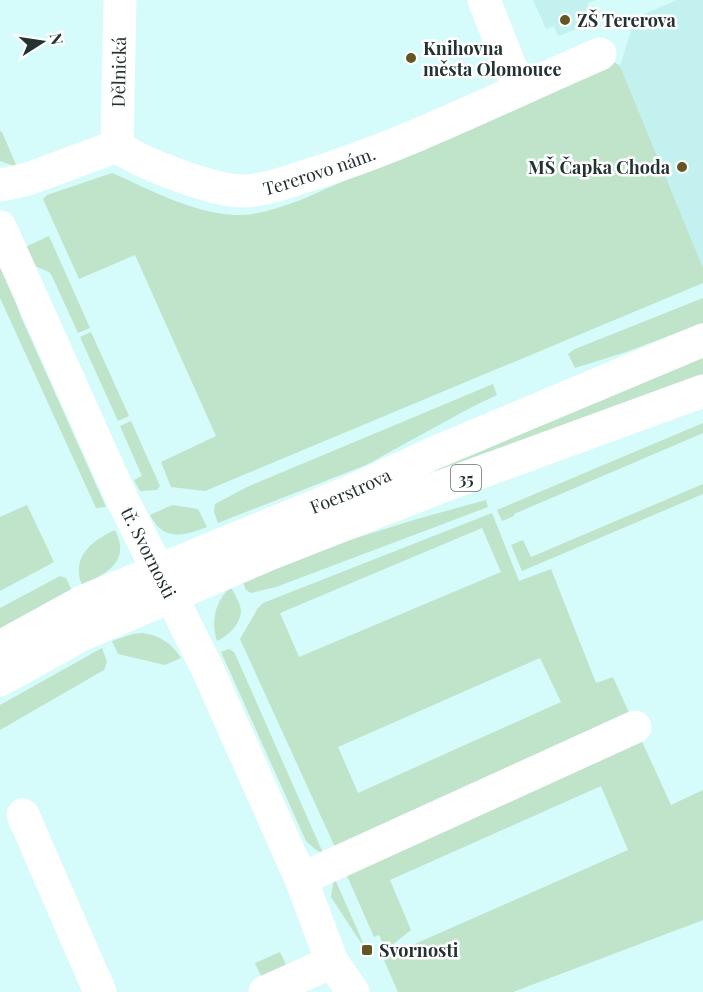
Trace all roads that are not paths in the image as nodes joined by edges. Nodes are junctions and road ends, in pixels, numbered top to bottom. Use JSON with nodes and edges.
{"nodes":[{"id":1,"x":120,"y":0,"type":"edge"},
{"id":2,"x":484,"y":0,"type":"edge"},
{"id":3,"x":600,"y":54,"type":"dead end"},
{"id":4,"x":519,"y":89,"type":"junction"},
{"id":5,"x":117,"y":146,"type":"junction"},
{"id":6,"x":14,"y":182,"type":"edge"},
{"id":7,"x":0,"y":227,"type":"edge"},
{"id":8,"x":703,"y":340,"type":"edge"},
{"id":9,"x":703,"y":391,"type":"edge"},
{"id":10,"x":164,"y":583,"type":"junction"},
{"id":11,"x":0,"y":647,"type":"edge"},
{"id":12,"x":0,"y":680,"type":"edge"},
{"id":13,"x":635,"y":727,"type":"dead end"},
{"id":14,"x":23,"y":815,"type":"dead end"},
{"id":15,"x":301,"y":879,"type":"junction"},
{"id":16,"x":335,"y":977,"type":"edge"},
{"id":17,"x":100,"y":992,"type":"edge"},
{"id":18,"x":265,"y":992,"type":"edge"},
{"id":19,"x":353,"y":992,"type":"edge"}],
"edges":[{"from":1,"to":5,"type":"street","name":"Dělnická"},
{"from":2,"to":4,"type":"street"},
{"from":3,"to":4,"type":"street","name":"Tererovo nám."},
{"from":4,"to":5,"type":"street","name":"Tererovo nám."},
{"from":5,"to":6,"type":"street"},
{"from":7,"to":10,"type":"street","name":"tř. Svornosti"},
{"from":8,"to":10,"type":"street","name":"Foerstrova","number":"35"},
{"from":9,"to":10,"type":"street","name":"Foerstrova","number":"35"},
{"from":10,"to":11,"type":"street","name":"Foerstrova","number":"35"},
{"from":10,"to":12,"type":"street","name":"Foerstrova","number":"35"},
{"from":10,"to":15,"type":"street","name":"tř. Svornosti"},
{"from":13,"to":15,"type":"street"},
{"from":14,"to":17,"type":"street"},
{"from":15,"to":16,"type":"street","name":"tř. Svornosti"},
{"from":16,"to":18,"type":"street"},
{"from":16,"to":19,"type":"street","name":"tř. Svornosti"}]}
